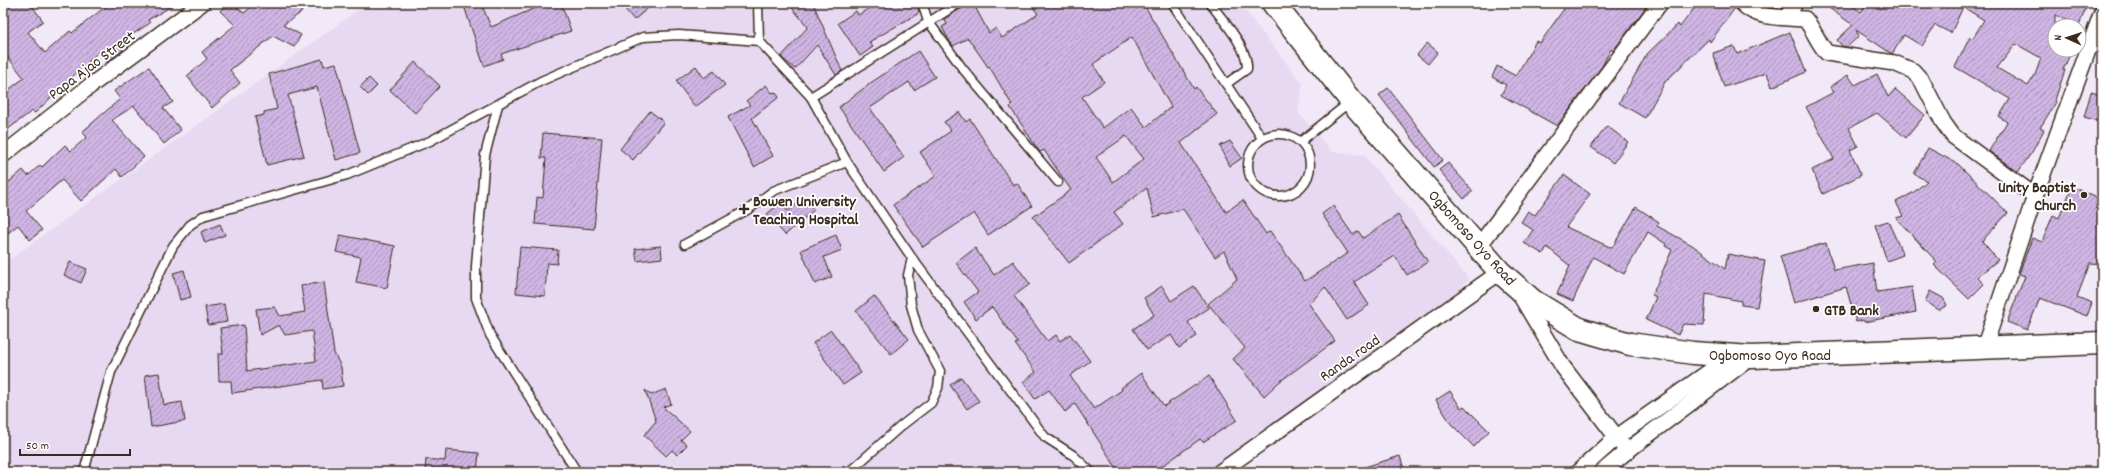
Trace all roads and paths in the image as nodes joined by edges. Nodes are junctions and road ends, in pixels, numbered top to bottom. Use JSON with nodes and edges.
{"nodes":[{"id":1,"x":202,"y":3,"type":"edge"},
{"id":2,"x":758,"y":3,"type":"edge"},
{"id":3,"x":922,"y":3,"type":"edge"},
{"id":4,"x":959,"y":3,"type":"edge"},
{"id":5,"x":1172,"y":3,"type":"edge"},
{"id":6,"x":1210,"y":3,"type":"edge"},
{"id":7,"x":1274,"y":3,"type":"edge"},
{"id":8,"x":1660,"y":3,"type":"edge"},
{"id":9,"x":1742,"y":3,"type":"edge"},
{"id":10,"x":1795,"y":3,"type":"edge"},
{"id":11,"x":2102,"y":12,"type":"edge"},
{"id":12,"x":1787,"y":17,"type":"junction"},
{"id":13,"x":928,"y":21,"type":"junction"},
{"id":14,"x":759,"y":41,"type":"junction"},
{"id":15,"x":1226,"y":84,"type":"junction"},
{"id":16,"x":811,"y":97,"type":"junction"},
{"id":17,"x":1351,"y":101,"type":"junction"},
{"id":18,"x":498,"y":105,"type":"junction"},
{"id":19,"x":1262,"y":138,"type":"junction"},
{"id":20,"x":1300,"y":142,"type":"junction"},
{"id":21,"x":3,"y":155,"type":"edge"},
{"id":22,"x":847,"y":162,"type":"junction"},
{"id":23,"x":1058,"y":182,"type":"dead end"},
{"id":24,"x":2035,"y":196,"type":"junction"},
{"id":25,"x":685,"y":244,"type":"dead end"},
{"id":26,"x":1479,"y":246,"type":"junction"},
{"id":27,"x":912,"y":258,"type":"junction"},
{"id":28,"x":1506,"y":277,"type":"junction"},
{"id":29,"x":2102,"y":343,"type":"edge"},
{"id":30,"x":1984,"y":348,"type":"junction"},
{"id":31,"x":1741,"y":356,"type":"junction"},
{"id":32,"x":1617,"y":437,"type":"junction"},
{"id":33,"x":1627,"y":451,"type":"junction"},
{"id":34,"x":84,"y":472,"type":"edge"},
{"id":35,"x":577,"y":472,"type":"edge"},
{"id":36,"x":849,"y":472,"type":"edge"},
{"id":37,"x":1091,"y":472,"type":"edge"},
{"id":38,"x":1220,"y":472,"type":"edge"},
{"id":39,"x":1578,"y":472,"type":"edge"},
{"id":40,"x":1602,"y":472,"type":"edge"}],
"edges":[{"from":1,"to":21,"type":"street","name":"Papa Ajao Street"},
{"from":2,"to":14,"type":"lane"},
{"from":3,"to":13,"type":"lane"},
{"from":4,"to":13,"type":"lane"},
{"from":5,"to":15,"type":"lane"},
{"from":6,"to":15,"type":"lane"},
{"from":7,"to":17,"type":"highway","name":"Ogbomoso Oyo Road"},
{"from":8,"to":26,"type":"street"},
{"from":9,"to":12,"type":"street"},
{"from":10,"to":12,"type":"street"},
{"from":11,"to":24,"type":"street"},
{"from":12,"to":24,"type":"street"},
{"from":13,"to":16,"type":"lane"},
{"from":13,"to":23,"type":"lane"},
{"from":14,"to":16,"type":"lane"},
{"from":14,"to":18,"type":"lane"},
{"from":15,"to":19,"type":"lane"},
{"from":16,"to":22,"type":"lane"},
{"from":17,"to":20,"type":"lane"},
{"from":17,"to":26,"type":"highway","name":"Ogbomoso Oyo Road"},
{"from":18,"to":34,"type":"lane"},
{"from":18,"to":35,"type":"lane"},
{"from":19,"to":20,"type":"lane"},
{"from":19,"to":20,"type":"lane"},
{"from":22,"to":25,"type":"lane"},
{"from":22,"to":27,"type":"lane"},
{"from":24,"to":30,"type":"street"},
{"from":26,"to":28,"type":"highway","name":"Ogbomoso Oyo Road"},
{"from":27,"to":36,"type":"lane"},
{"from":27,"to":37,"type":"lane"},
{"from":28,"to":31,"type":"highway","name":"Ogbomoso Oyo Road"},
{"from":28,"to":32,"type":"street"},
{"from":28,"to":38,"type":"street","name":"Randa road"},
{"from":29,"to":30,"type":"highway","name":"Ogbomoso Oyo Road"},
{"from":30,"to":31,"type":"highway","name":"Ogbomoso Oyo Road"},
{"from":31,"to":32,"type":"street"},
{"from":31,"to":33,"type":"street"},
{"from":32,"to":33,"type":"street"},
{"from":32,"to":39,"type":"street"},
{"from":33,"to":40,"type":"street"}]}
